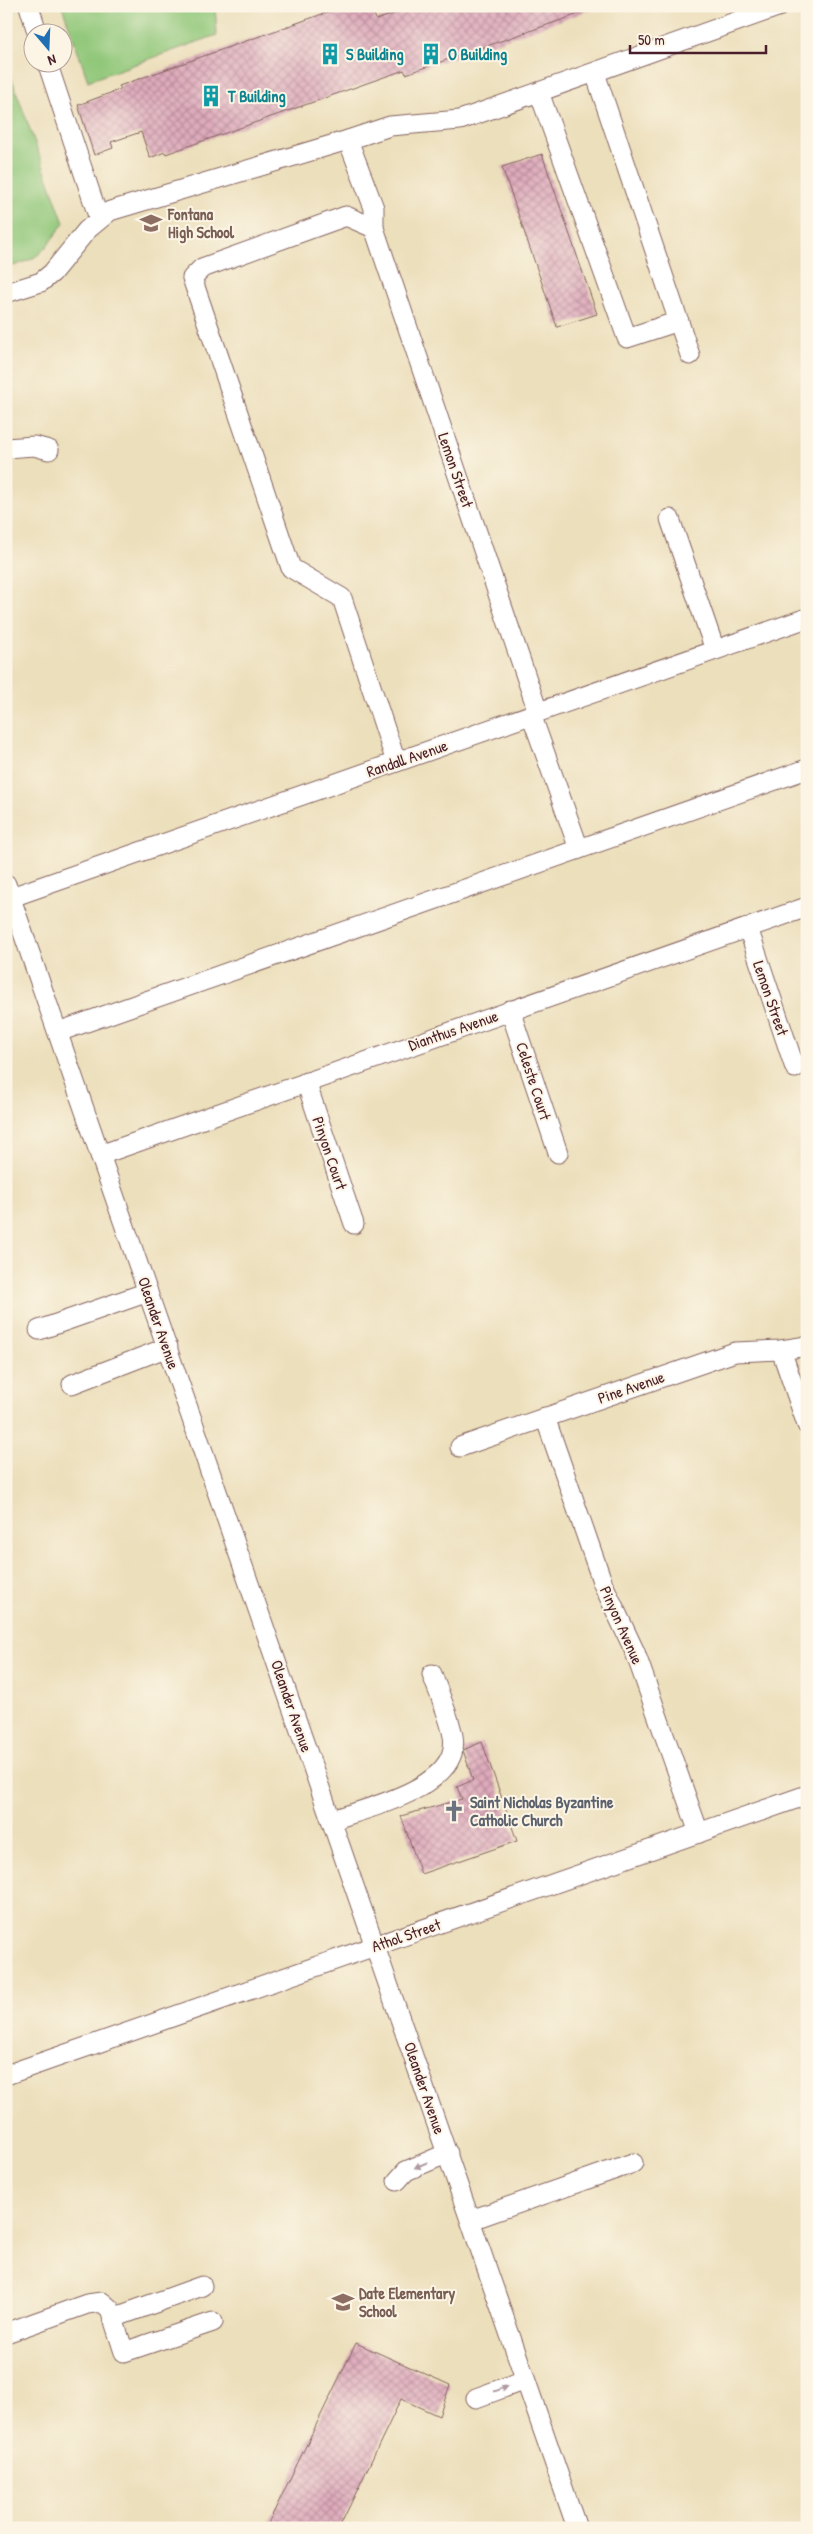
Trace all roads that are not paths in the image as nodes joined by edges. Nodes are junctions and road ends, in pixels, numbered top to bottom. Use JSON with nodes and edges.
{"nodes":[{"id":1,"x":29,"y":6,"type":"edge"},
{"id":2,"x":780,"y":6,"type":"edge"},
{"id":3,"x":34,"y":22,"type":"edge"},
{"id":4,"x":50,"y":72,"type":"edge"},
{"id":5,"x":595,"y":73,"type":"junction"},
{"id":6,"x":539,"y":92,"type":"junction"},
{"id":7,"x":348,"y":140,"type":"junction"},
{"id":8,"x":99,"y":219,"type":"junction"},
{"id":9,"x":374,"y":228,"type":"junction"},
{"id":10,"x":6,"y":293,"type":"edge"},
{"id":11,"x":679,"y":322,"type":"junction"},
{"id":12,"x":690,"y":355,"type":"dead end"},
{"id":13,"x":6,"y":448,"type":"edge"},
{"id":14,"x":49,"y":450,"type":"dead end"},
{"id":15,"x":670,"y":519,"type":"dead end"},
{"id":16,"x":807,"y":618,"type":"edge"},
{"id":17,"x":715,"y":650,"type":"junction"},
{"id":18,"x":534,"y":713,"type":"junction"},
{"id":19,"x":396,"y":762,"type":"junction"},
{"id":20,"x":807,"y":769,"type":"edge"},
{"id":21,"x":580,"y":848,"type":"junction"},
{"id":22,"x":8,"y":893,"type":"edge"},
{"id":23,"x":807,"y":907,"type":"edge"},
{"id":24,"x":748,"y":928,"type":"junction"},
{"id":25,"x":510,"y":1010,"type":"junction"},
{"id":26,"x":58,"y":1032,"type":"junction"},
{"id":27,"x":795,"y":1068,"type":"dead end"},
{"id":28,"x":306,"y":1082,"type":"junction"},
{"id":29,"x":558,"y":1153,"type":"dead end"},
{"id":30,"x":100,"y":1155,"type":"junction"},
{"id":31,"x":354,"y":1224,"type":"dead end"},
{"id":32,"x":148,"y":1292,"type":"junction"},
{"id":33,"x":39,"y":1330,"type":"dead end"},
{"id":34,"x":807,"y":1346,"type":"edge"},
{"id":35,"x":168,"y":1348,"type":"junction"},
{"id":36,"x":781,"y":1350,"type":"junction"},
{"id":37,"x":72,"y":1384,"type":"dead end"},
{"id":38,"x":545,"y":1417,"type":"junction"},
{"id":39,"x":807,"y":1425,"type":"edge"},
{"id":40,"x":460,"y":1447,"type":"dead end"},
{"id":41,"x":432,"y":1674,"type":"dead end"},
{"id":42,"x":807,"y":1795,"type":"edge"},
{"id":43,"x":332,"y":1820,"type":"junction"},
{"id":44,"x":699,"y":1833,"type":"junction"},
{"id":45,"x":376,"y":1946,"type":"junction"},
{"id":46,"x":6,"y":2075,"type":"edge"},
{"id":47,"x":448,"y":2154,"type":"junction"},
{"id":48,"x":633,"y":2163,"type":"dead end"},
{"id":49,"x":397,"y":2181,"type":"dead end"},
{"id":50,"x":471,"y":2220,"type":"junction"},
{"id":51,"x":202,"y":2286,"type":"dead end"},
{"id":52,"x":113,"y":2318,"type":"junction"},
{"id":53,"x":213,"y":2322,"type":"dead end"},
{"id":54,"x":6,"y":2333,"type":"edge"},
{"id":55,"x":525,"y":2380,"type":"junction"},
{"id":56,"x":476,"y":2398,"type":"dead end"},
{"id":57,"x":577,"y":2528,"type":"edge"}],
"edges":[{"from":1,"to":3,"type":"street"},
{"from":2,"to":5,"type":"street"},
{"from":4,"to":8,"type":"street"},
{"from":5,"to":6,"type":"street"},
{"from":5,"to":11,"type":"street"},
{"from":6,"to":7,"type":"street"},
{"from":6,"to":11,"type":"street"},
{"from":7,"to":8,"type":"street"},
{"from":7,"to":9,"type":"street","name":"Lemon Street"},
{"from":8,"to":10,"type":"street"},
{"from":9,"to":18,"type":"street","name":"Lemon Street"},
{"from":9,"to":19,"type":"street"},
{"from":11,"to":12,"type":"street"},
{"from":13,"to":14,"type":"street"},
{"from":15,"to":17,"type":"street"},
{"from":16,"to":17,"type":"street","name":"Randall Avenue"},
{"from":17,"to":18,"type":"street","name":"Randall Avenue"},
{"from":18,"to":19,"type":"street","name":"Randall Avenue"},
{"from":18,"to":21,"type":"street","name":"Lemon Street"},
{"from":19,"to":22,"type":"street","name":"Randall Avenue"},
{"from":20,"to":21,"type":"street"},
{"from":21,"to":26,"type":"street"},
{"from":22,"to":26,"type":"street","name":"Oleander Avenue"},
{"from":23,"to":24,"type":"street","name":"Dianthus Avenue"},
{"from":24,"to":25,"type":"street","name":"Dianthus Avenue"},
{"from":24,"to":27,"type":"street","name":"Lemon Street"},
{"from":25,"to":28,"type":"street","name":"Dianthus Avenue"},
{"from":25,"to":29,"type":"street","name":"Celeste Court"},
{"from":26,"to":30,"type":"street","name":"Oleander Avenue"},
{"from":28,"to":30,"type":"street","name":"Dianthus Avenue"},
{"from":28,"to":31,"type":"street","name":"Pinyon Court"},
{"from":30,"to":32,"type":"street","name":"Oleander Avenue"},
{"from":32,"to":33,"type":"street"},
{"from":32,"to":35,"type":"street","name":"Oleander Avenue"},
{"from":34,"to":36,"type":"street","name":"Pine Avenue"},
{"from":35,"to":37,"type":"street"},
{"from":35,"to":43,"type":"street","name":"Oleander Avenue"},
{"from":36,"to":38,"type":"street","name":"Pine Avenue"},
{"from":36,"to":39,"type":"street"},
{"from":38,"to":40,"type":"street","name":"Pine Avenue"},
{"from":38,"to":44,"type":"street","name":"Pinyon Avenue"},
{"from":41,"to":43,"type":"street"},
{"from":42,"to":44,"type":"street","name":"Athol Street"},
{"from":43,"to":45,"type":"street","name":"Oleander Avenue"},
{"from":44,"to":45,"type":"street","name":"Athol Street"},
{"from":45,"to":46,"type":"street","name":"Athol Street"},
{"from":45,"to":47,"type":"street","name":"Oleander Avenue"},
{"from":47,"to":49,"type":"street","one_way":true},
{"from":47,"to":50,"type":"street","name":"Oleander Avenue"},
{"from":48,"to":50,"type":"street"},
{"from":50,"to":55,"type":"street","name":"Oleander Avenue"},
{"from":51,"to":52,"type":"street"},
{"from":52,"to":53,"type":"street"},
{"from":52,"to":54,"type":"street"},
{"from":56,"to":55,"type":"street","one_way":true},
{"from":55,"to":57,"type":"street","name":"Oleander Avenue"}]}
